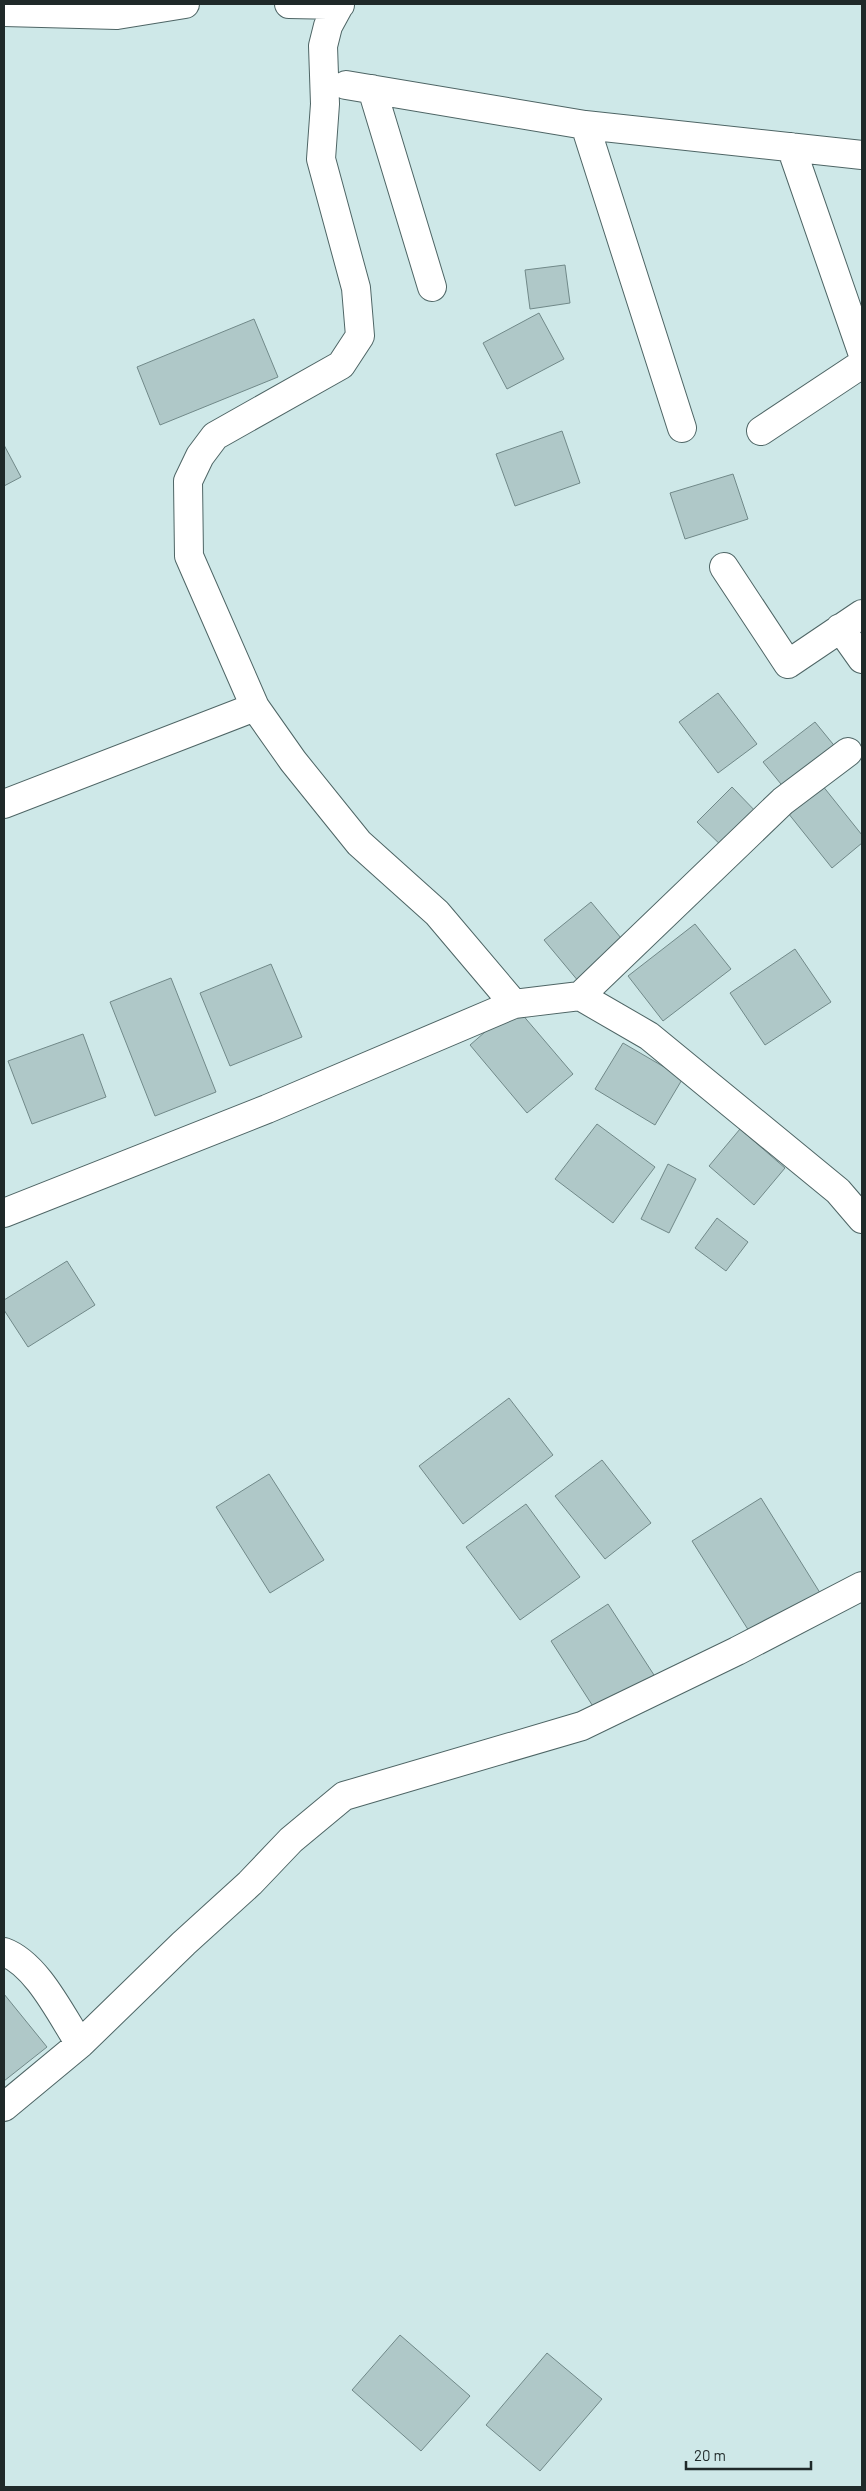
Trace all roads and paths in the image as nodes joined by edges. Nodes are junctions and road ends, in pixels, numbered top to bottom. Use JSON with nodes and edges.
{"nodes":[{"id":1,"x":185,"y":4,"type":"edge"},
{"id":2,"x":289,"y":4,"type":"edge"},
{"id":3,"x":340,"y":5,"type":"edge"},
{"id":4,"x":4,"y":12,"type":"edge"},
{"id":5,"x":346,"y":85,"type":"dead end"},
{"id":6,"x":372,"y":89,"type":"junction"},
{"id":7,"x":585,"y":125,"type":"junction"},
{"id":8,"x":791,"y":147,"type":"junction"},
{"id":9,"x":862,"y":156,"type":"edge"},
{"id":10,"x":432,"y":287,"type":"dead end"},
{"id":11,"x":862,"y":352,"type":"edge"},
{"id":12,"x":862,"y":364,"type":"edge"},
{"id":13,"x":682,"y":428,"type":"dead end"},
{"id":14,"x":761,"y":431,"type":"dead end"},
{"id":15,"x":724,"y":567,"type":"dead end"},
{"id":16,"x":862,"y":614,"type":"edge"},
{"id":17,"x":840,"y":628,"type":"junction"},
{"id":18,"x":862,"y":659,"type":"edge"},
{"id":19,"x":255,"y":707,"type":"junction"},
{"id":20,"x":848,"y":752,"type":"dead end"},
{"id":21,"x":4,"y":804,"type":"edge"},
{"id":22,"x":580,"y":996,"type":"junction"},
{"id":23,"x":514,"y":1004,"type":"junction"},
{"id":24,"x":4,"y":1213,"type":"edge"},
{"id":25,"x":862,"y":1219,"type":"edge"},
{"id":26,"x":862,"y":1586,"type":"edge"},
{"id":27,"x":4,"y":1952,"type":"edge"},
{"id":28,"x":80,"y":2044,"type":"junction"},
{"id":29,"x":4,"y":2107,"type":"edge"}],
"edges":[{"from":1,"to":4,"type":"street"},
{"from":2,"to":3,"type":"street"},
{"from":3,"to":19,"type":"street"},
{"from":5,"to":6,"type":"street"},
{"from":6,"to":7,"type":"street"},
{"from":6,"to":10,"type":"street"},
{"from":7,"to":8,"type":"street"},
{"from":7,"to":13,"type":"street"},
{"from":8,"to":9,"type":"street"},
{"from":8,"to":11,"type":"street"},
{"from":12,"to":14,"type":"street"},
{"from":15,"to":17,"type":"street"},
{"from":16,"to":17,"type":"street"},
{"from":17,"to":18,"type":"street"},
{"from":19,"to":21,"type":"street"},
{"from":19,"to":23,"type":"street"},
{"from":20,"to":22,"type":"street"},
{"from":22,"to":23,"type":"street"},
{"from":22,"to":25,"type":"street"},
{"from":23,"to":24,"type":"street"},
{"from":26,"to":28,"type":"street"},
{"from":27,"to":28,"type":"street"},
{"from":28,"to":29,"type":"street"}]}
